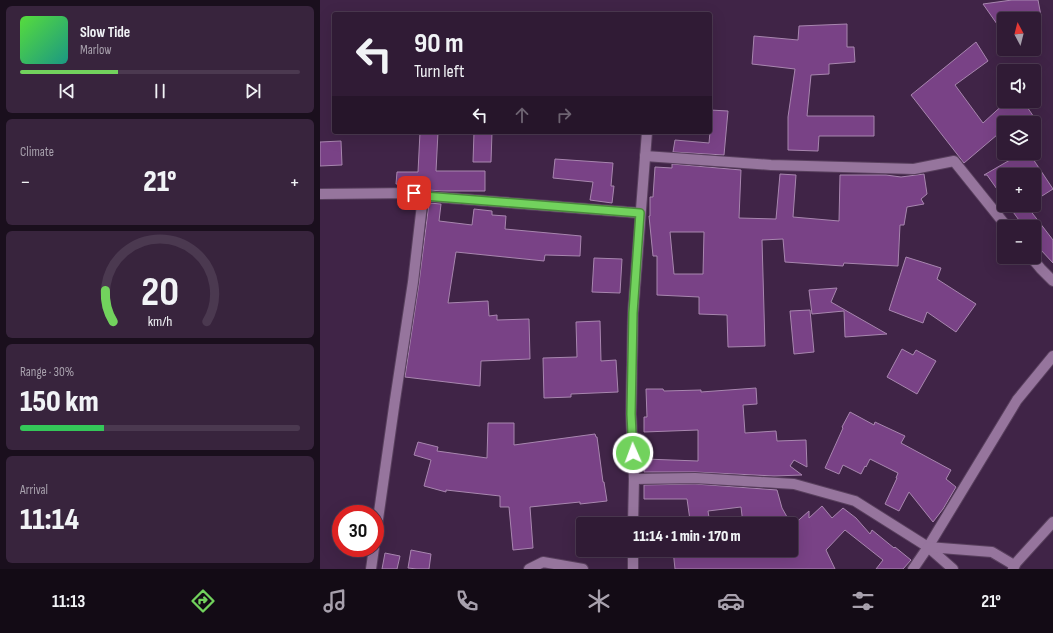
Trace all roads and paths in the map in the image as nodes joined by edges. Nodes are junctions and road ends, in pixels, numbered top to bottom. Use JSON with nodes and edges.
{"nodes":[{"id":1,"x":647,"y":134,"type":"edge"},
{"id":2,"x":645,"y":156,"type":"junction"},
{"id":3,"x":320,"y":194,"type":"edge"},
{"id":4,"x":424,"y":196,"type":"junction"},
{"id":5,"x":640,"y":213,"type":"junction"},
{"id":6,"x":1001,"y":220,"type":"edge"},
{"id":7,"x":1037,"y":264,"type":"edge"},
{"id":8,"x":1053,"y":281,"type":"edge"},
{"id":9,"x":1053,"y":356,"type":"edge"},
{"id":10,"x":634,"y":479,"type":"junction"},
{"id":11,"x":380,"y":505,"type":"edge"},
{"id":12,"x":633,"y":517,"type":"edge"},
{"id":13,"x":1053,"y":522,"type":"edge"},
{"id":14,"x":928,"y":547,"type":"junction"},
{"id":15,"x":373,"y":557,"type":"edge"},
{"id":16,"x":633,"y":557,"type":"edge"},
{"id":17,"x":1014,"y":567,"type":"edge"},
{"id":18,"x":371,"y":569,"type":"edge"},
{"id":19,"x":529,"y":569,"type":"edge"},
{"id":20,"x":583,"y":569,"type":"edge"},
{"id":21,"x":633,"y":569,"type":"edge"},
{"id":22,"x":913,"y":569,"type":"edge"},
{"id":23,"x":953,"y":569,"type":"edge"}],
"edges":[{"from":1,"to":2,"type":"street"},
{"from":2,"to":5,"type":"street"},
{"from":2,"to":6,"type":"street"},
{"from":3,"to":4,"type":"street"},
{"from":4,"to":5,"type":"street"},
{"from":4,"to":11,"type":"street"},
{"from":5,"to":10,"type":"street"},
{"from":7,"to":8,"type":"street"},
{"from":9,"to":14,"type":"street"},
{"from":10,"to":12,"type":"street"},
{"from":10,"to":14,"type":"street"},
{"from":13,"to":17,"type":"street"},
{"from":14,"to":17,"type":"street"},
{"from":14,"to":22,"type":"street"},
{"from":14,"to":23,"type":"street"},
{"from":15,"to":18,"type":"street"},
{"from":16,"to":21,"type":"street"},
{"from":19,"to":20,"type":"street"}]}
